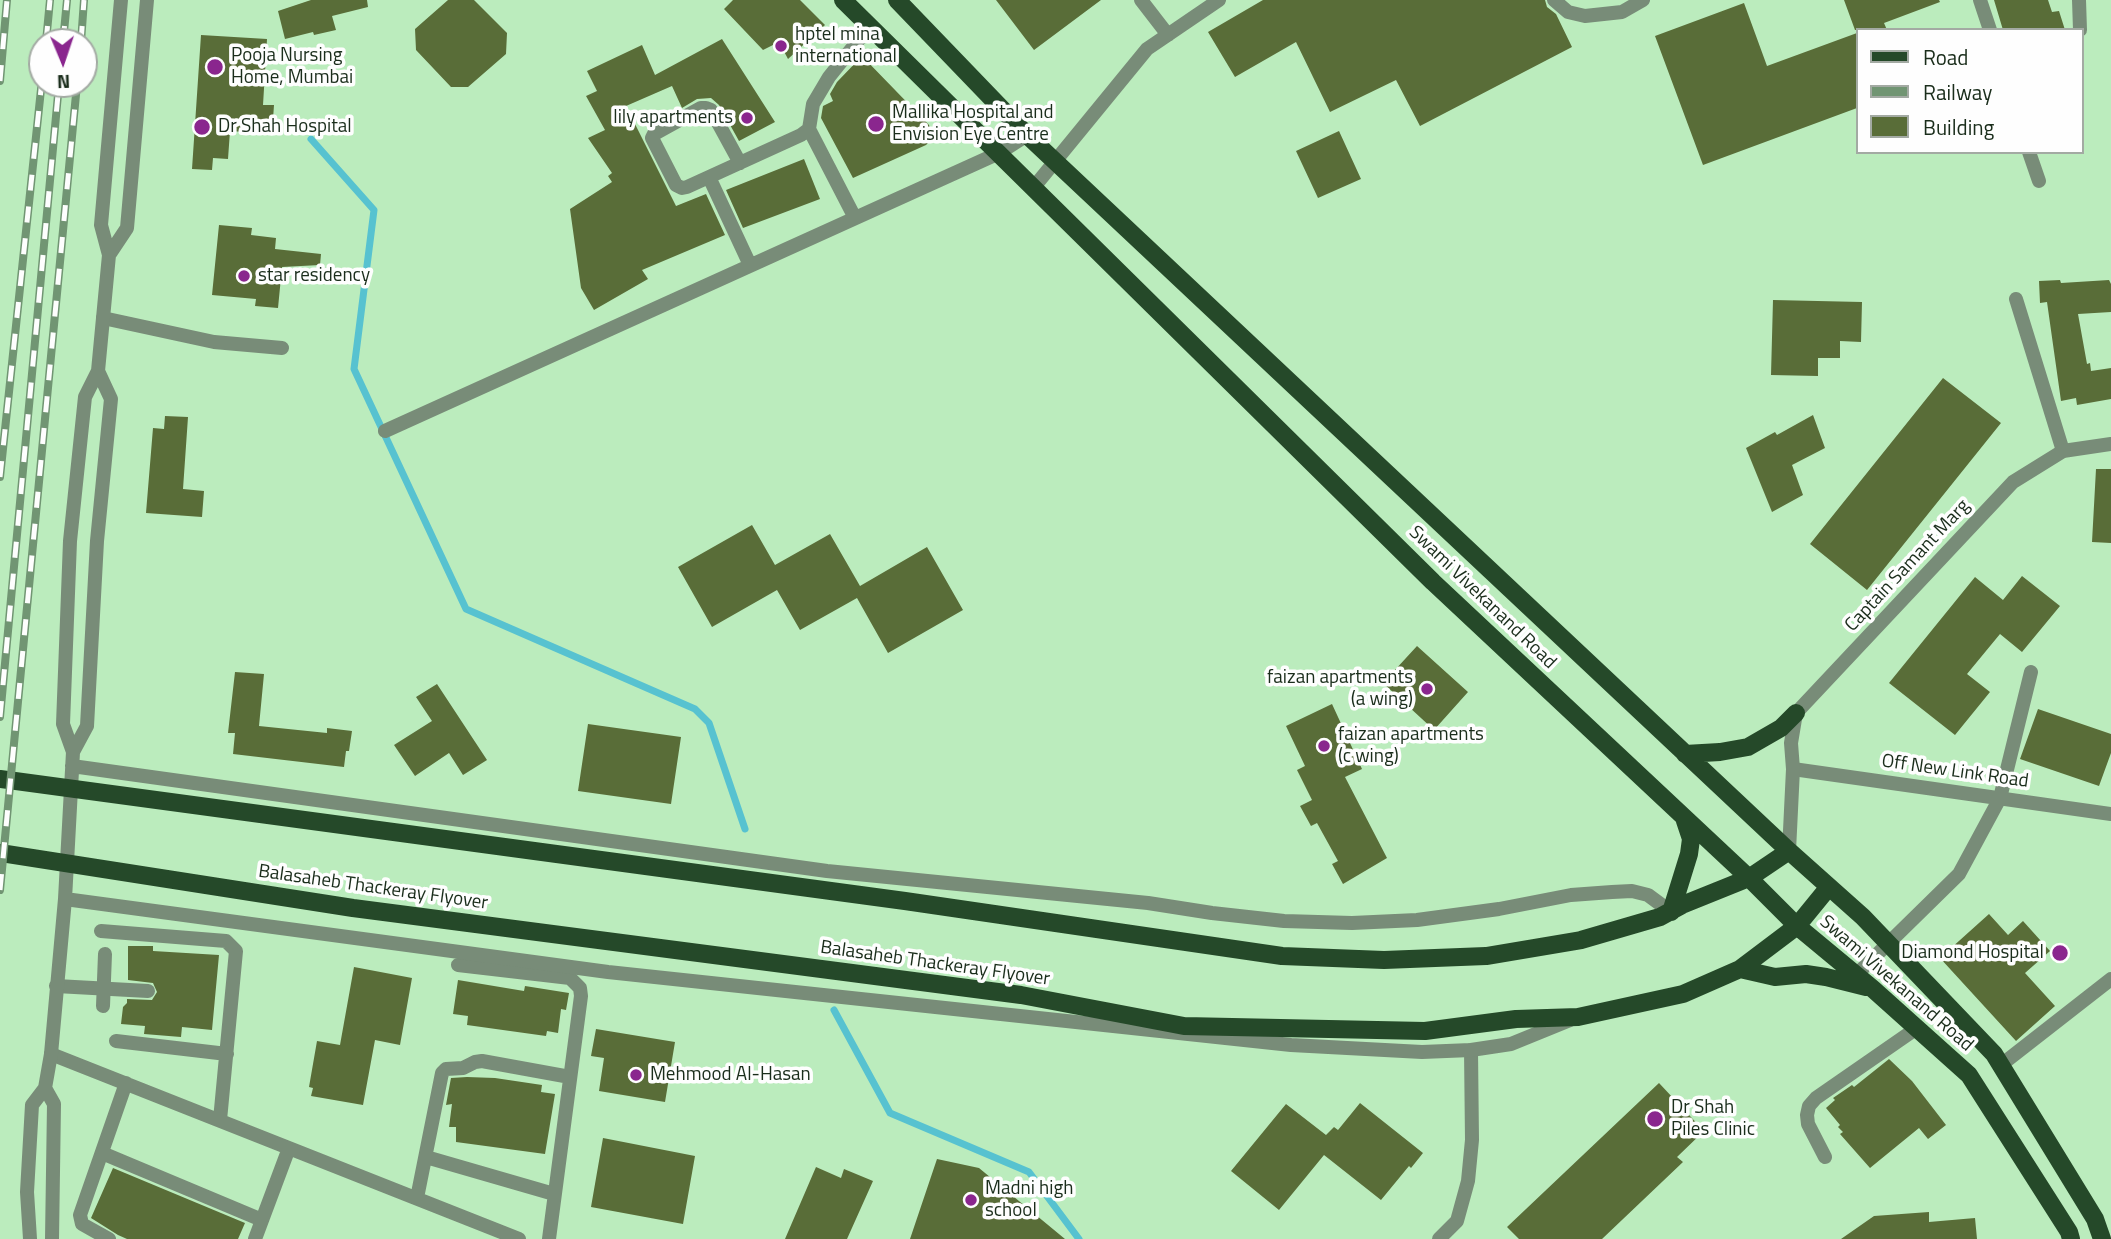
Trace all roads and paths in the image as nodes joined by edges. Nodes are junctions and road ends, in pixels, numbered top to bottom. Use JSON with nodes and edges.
{"nodes":[{"id":1,"x":843,"y":0,"type":"edge"},
{"id":2,"x":897,"y":0,"type":"edge"},
{"id":3,"x":1140,"y":0,"type":"edge"},
{"id":4,"x":1219,"y":0,"type":"edge"},
{"id":5,"x":1554,"y":0,"type":"edge"},
{"id":6,"x":1643,"y":0,"type":"edge"},
{"id":7,"x":1980,"y":0,"type":"edge"},
{"id":8,"x":2079,"y":0,"type":"edge"},
{"id":9,"x":121,"y":2,"type":"edge"},
{"id":10,"x":147,"y":2,"type":"edge"},
{"id":11,"x":869,"y":27,"type":"junction"},
{"id":12,"x":1989,"y":28,"type":"edge"},
{"id":13,"x":2080,"y":28,"type":"edge"},
{"id":14,"x":1168,"y":35,"type":"junction"},
{"id":15,"x":809,"y":128,"type":"junction"},
{"id":16,"x":1027,"y":135,"type":"junction"},
{"id":17,"x":999,"y":153,"type":"junction"},
{"id":18,"x":2030,"y":154,"type":"edge"},
{"id":19,"x":108,"y":155,"type":"junction"},
{"id":20,"x":133,"y":158,"type":"junction"},
{"id":21,"x":1055,"y":162,"type":"junction"},
{"id":22,"x":740,"y":163,"type":"junction"},
{"id":23,"x":709,"y":177,"type":"junction"},
{"id":24,"x":2039,"y":181,"type":"dead end"},
{"id":25,"x":1034,"y":187,"type":"junction"},
{"id":26,"x":855,"y":218,"type":"junction"},
{"id":27,"x":109,"y":255,"type":"junction"},
{"id":28,"x":750,"y":265,"type":"junction"},
{"id":29,"x":2016,"y":299,"type":"dead end"},
{"id":30,"x":103,"y":317,"type":"junction"},
{"id":31,"x":282,"y":348,"type":"dead end"},
{"id":32,"x":99,"y":371,"type":"junction"},
{"id":33,"x":385,"y":431,"type":"dead end"},
{"id":34,"x":2111,"y":444,"type":"edge"},
{"id":35,"x":2063,"y":452,"type":"junction"},
{"id":36,"x":78,"y":456,"type":"junction"},
{"id":37,"x":105,"y":459,"type":"junction"},
{"id":38,"x":68,"y":575,"type":"junction"},
{"id":39,"x":95,"y":578,"type":"junction"},
{"id":40,"x":2031,"y":671,"type":"dead end"},
{"id":41,"x":1797,"y":713,"type":"junction"},
{"id":42,"x":1685,"y":754,"type":"junction"},
{"id":43,"x":73,"y":759,"type":"junction"},
{"id":44,"x":1793,"y":769,"type":"junction"},
{"id":45,"x":0,"y":779,"type":"edge"},
{"id":46,"x":2000,"y":798,"type":"junction"},
{"id":47,"x":2111,"y":814,"type":"edge"},
{"id":48,"x":1685,"y":820,"type":"junction"},
{"id":49,"x":1789,"y":851,"type":"junction"},
{"id":50,"x":0,"y":853,"type":"edge"},
{"id":51,"x":1749,"y":878,"type":"junction"},
{"id":52,"x":1828,"y":888,"type":"junction"},
{"id":53,"x":65,"y":899,"type":"junction"},
{"id":54,"x":1671,"y":912,"type":"junction"},
{"id":55,"x":1797,"y":926,"type":"junction"},
{"id":56,"x":101,"y":931,"type":"dead end"},
{"id":57,"x":1889,"y":944,"type":"junction"},
{"id":58,"x":105,"y":954,"type":"dead end"},
{"id":59,"x":458,"y":965,"type":"dead end"},
{"id":60,"x":1740,"y":969,"type":"junction"},
{"id":61,"x":1856,"y":975,"type":"junction"},
{"id":62,"x":2111,"y":979,"type":"edge"},
{"id":63,"x":56,"y":986,"type":"junction"},
{"id":64,"x":103,"y":988,"type":"junction"},
{"id":65,"x":1873,"y":989,"type":"junction"},
{"id":66,"x":148,"y":991,"type":"dead end"},
{"id":67,"x":103,"y":1006,"type":"dead end"},
{"id":68,"x":1578,"y":1017,"type":"junction"},
{"id":69,"x":1917,"y":1028,"type":"junction"},
{"id":70,"x":116,"y":1041,"type":"dead end"},
{"id":71,"x":1471,"y":1050,"type":"junction"},
{"id":72,"x":51,"y":1055,"type":"junction"},
{"id":73,"x":227,"y":1055,"type":"junction"},
{"id":74,"x":2001,"y":1065,"type":"junction"},
{"id":75,"x":570,"y":1077,"type":"junction"},
{"id":76,"x":126,"y":1083,"type":"junction"},
{"id":77,"x":45,"y":1088,"type":"junction"},
{"id":78,"x":220,"y":1120,"type":"junction"},
{"id":79,"x":289,"y":1147,"type":"junction"},
{"id":80,"x":102,"y":1153,"type":"junction"},
{"id":81,"x":426,"y":1157,"type":"junction"},
{"id":82,"x":1825,"y":1157,"type":"dead end"},
{"id":83,"x":554,"y":1194,"type":"junction"},
{"id":84,"x":417,"y":1198,"type":"junction"},
{"id":85,"x":262,"y":1220,"type":"junction"},
{"id":86,"x":30,"y":1239,"type":"edge"},
{"id":87,"x":52,"y":1239,"type":"edge"},
{"id":88,"x":109,"y":1239,"type":"edge"},
{"id":89,"x":255,"y":1239,"type":"edge"},
{"id":90,"x":519,"y":1239,"type":"edge"},
{"id":91,"x":549,"y":1239,"type":"edge"},
{"id":92,"x":1439,"y":1239,"type":"edge"},
{"id":93,"x":2071,"y":1239,"type":"edge"},
{"id":94,"x":2102,"y":1239,"type":"edge"}],
"edges":[{"from":1,"to":11,"type":"main road","name":"Swami Vivekanand Road"},
{"from":2,"to":16,"type":"main road","name":"Swami Vivekanand Road"},
{"from":3,"to":14,"type":"street"},
{"from":4,"to":14,"type":"street"},
{"from":5,"to":6,"type":"street"},
{"from":7,"to":12,"type":"street"},
{"from":8,"to":13,"type":"street"},
{"from":9,"to":10,"type":"street"},
{"from":9,"to":19,"type":"street"},
{"from":10,"to":20,"type":"street"},
{"from":11,"to":15,"type":"street"},
{"from":11,"to":17,"type":"main road","name":"Swami Vivekanand Road"},
{"from":14,"to":21,"type":"street"},
{"from":15,"to":22,"type":"street"},
{"from":15,"to":26,"type":"street"},
{"from":16,"to":17,"type":"street"},
{"from":16,"to":21,"type":"main road","name":"Swami Vivekanand Road"},
{"from":17,"to":25,"type":"main road","name":"Swami Vivekanand Road"},
{"from":17,"to":26,"type":"street"},
{"from":18,"to":24,"type":"street"},
{"from":19,"to":20,"type":"street"},
{"from":19,"to":27,"type":"street"},
{"from":20,"to":27,"type":"street"},
{"from":21,"to":25,"type":"street"},
{"from":21,"to":42,"type":"main road","name":"Swami Vivekanand Road"},
{"from":22,"to":23,"type":"street"},
{"from":22,"to":23,"type":"street"},
{"from":23,"to":28,"type":"street"},
{"from":25,"to":48,"type":"main road","name":"Swami Vivekanand Road"},
{"from":26,"to":28,"type":"street"},
{"from":27,"to":30,"type":"street"},
{"from":28,"to":33,"type":"street"},
{"from":29,"to":35,"type":"street"},
{"from":30,"to":31,"type":"street"},
{"from":30,"to":32,"type":"street"},
{"from":32,"to":36,"type":"street"},
{"from":32,"to":37,"type":"street"},
{"from":34,"to":35,"type":"street","name":"Captain Samant Marg"},
{"from":35,"to":41,"type":"street","name":"Captain Samant Marg"},
{"from":36,"to":37,"type":"street"},
{"from":36,"to":38,"type":"street"},
{"from":37,"to":39,"type":"street"},
{"from":38,"to":39,"type":"street"},
{"from":38,"to":43,"type":"street"},
{"from":39,"to":43,"type":"street"},
{"from":40,"to":46,"type":"street"},
{"from":41,"to":42,"type":"main road"},
{"from":41,"to":44,"type":"street"},
{"from":42,"to":49,"type":"main road","name":"Swami Vivekanand Road"},
{"from":43,"to":53,"type":"street"},
{"from":43,"to":54,"type":"street"},
{"from":44,"to":46,"type":"street","name":"Off New Link Road"},
{"from":44,"to":49,"type":"street"},
{"from":45,"to":54,"type":"main road"},
{"from":46,"to":47,"type":"street","name":"Off New Link Road"},
{"from":46,"to":57,"type":"street"},
{"from":48,"to":51,"type":"main road","name":"Swami Vivekanand Road"},
{"from":48,"to":54,"type":"main road"},
{"from":49,"to":51,"type":"main road"},
{"from":49,"to":52,"type":"main road","name":"Swami Vivekanand Road"},
{"from":50,"to":68,"type":"main road","name":"Balasaheb Thackeray Flyover"},
{"from":51,"to":54,"type":"main road"},
{"from":51,"to":55,"type":"main road","name":"Swami Vivekanand Road"},
{"from":52,"to":55,"type":"main road","name":"Balasaheb Thackeray Flyover"},
{"from":52,"to":57,"type":"main road","name":"Swami Vivekanand Road"},
{"from":53,"to":63,"type":"street"},
{"from":53,"to":71,"type":"street"},
{"from":55,"to":60,"type":"main road","name":"Balasaheb Thackeray Flyover"},
{"from":55,"to":61,"type":"main road","name":"Swami Vivekanand Road"},
{"from":56,"to":73,"type":"street"},
{"from":57,"to":61,"type":"street"},
{"from":57,"to":74,"type":"main road","name":"Swami Vivekanand Road"},
{"from":58,"to":64,"type":"street"},
{"from":59,"to":75,"type":"street"},
{"from":60,"to":65,"type":"main road"},
{"from":60,"to":68,"type":"main road","name":"Balasaheb Thackeray Flyover"},
{"from":61,"to":65,"type":"main road","name":"Swami Vivekanand Road"},
{"from":62,"to":74,"type":"street"},
{"from":63,"to":64,"type":"street"},
{"from":63,"to":72,"type":"street"},
{"from":64,"to":66,"type":"street"},
{"from":64,"to":67,"type":"street"},
{"from":65,"to":69,"type":"main road","name":"Swami Vivekanand Road"},
{"from":68,"to":71,"type":"street"},
{"from":69,"to":82,"type":"street"},
{"from":69,"to":93,"type":"main road","name":"Swami Vivekanand Road"},
{"from":70,"to":73,"type":"street"},
{"from":71,"to":92,"type":"street"},
{"from":72,"to":76,"type":"street"},
{"from":72,"to":77,"type":"street"},
{"from":73,"to":78,"type":"street"},
{"from":74,"to":94,"type":"main road","name":"Swami Vivekanand Road"},
{"from":75,"to":81,"type":"street"},
{"from":75,"to":83,"type":"street"},
{"from":76,"to":78,"type":"street"},
{"from":76,"to":80,"type":"street"},
{"from":77,"to":86,"type":"street"},
{"from":77,"to":87,"type":"street"},
{"from":78,"to":79,"type":"street"},
{"from":79,"to":84,"type":"street"},
{"from":79,"to":85,"type":"street"},
{"from":80,"to":85,"type":"street"},
{"from":80,"to":88,"type":"street"},
{"from":81,"to":83,"type":"street"},
{"from":81,"to":84,"type":"street"},
{"from":83,"to":91,"type":"street"},
{"from":84,"to":90,"type":"street"},
{"from":85,"to":89,"type":"street"}]}
